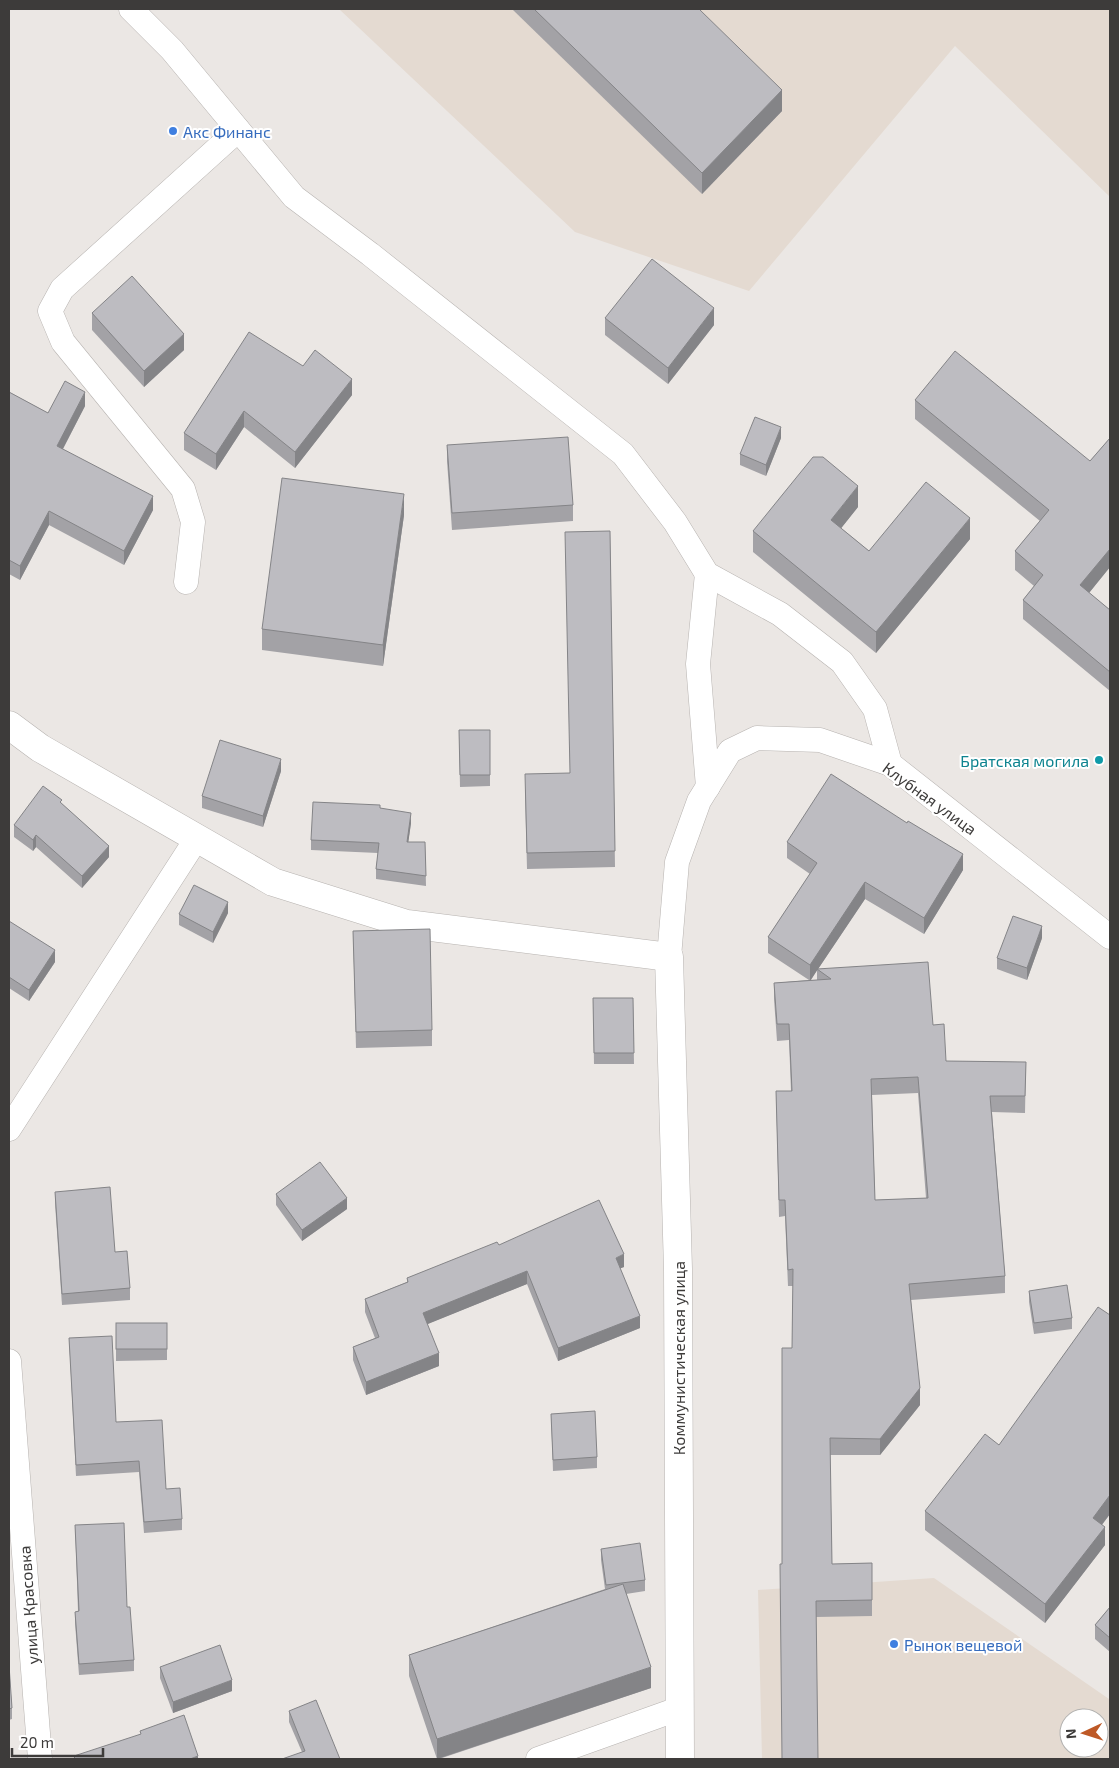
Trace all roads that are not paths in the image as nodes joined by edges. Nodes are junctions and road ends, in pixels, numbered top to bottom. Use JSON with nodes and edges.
{"nodes":[{"id":1,"x":130,"y":9,"type":"edge"},
{"id":2,"x":238,"y":130,"type":"junction"},
{"id":3,"x":707,"y":574,"type":"junction"},
{"id":4,"x":186,"y":582,"type":"dead end"},
{"id":5,"x":9,"y":725,"type":"edge"},
{"id":6,"x":890,"y":764,"type":"junction"},
{"id":7,"x":708,"y":787,"type":"junction"},
{"id":8,"x":197,"y":838,"type":"junction"},
{"id":9,"x":1110,"y":937,"type":"edge"},
{"id":10,"x":669,"y":957,"type":"junction"},
{"id":11,"x":9,"y":1129,"type":"edge"},
{"id":12,"x":9,"y":1361,"type":"edge"},
{"id":13,"x":678,"y":1709,"type":"junction"},
{"id":14,"x":40,"y":1759,"type":"edge"},
{"id":15,"x":538,"y":1759,"type":"edge"},
{"id":16,"x":680,"y":1759,"type":"edge"}],
"edges":[{"from":1,"to":2,"type":"street"},
{"from":2,"to":3,"type":"street"},
{"from":2,"to":4,"type":"street"},
{"from":3,"to":6,"type":"street"},
{"from":3,"to":7,"type":"street"},
{"from":5,"to":8,"type":"main road"},
{"from":6,"to":7,"type":"street","name":"Клубная улица"},
{"from":6,"to":9,"type":"street","name":"Клубная улица"},
{"from":7,"to":10,"type":"street","name":"Клубная улица"},
{"from":8,"to":10,"type":"main road"},
{"from":8,"to":11,"type":"street"},
{"from":10,"to":13,"type":"main road","name":"Коммунистическая улица"},
{"from":12,"to":14,"type":"street","name":"улица Красовка"},
{"from":13,"to":15,"type":"street"},
{"from":13,"to":16,"type":"main road","name":"Коммунистическая улица"}]}
